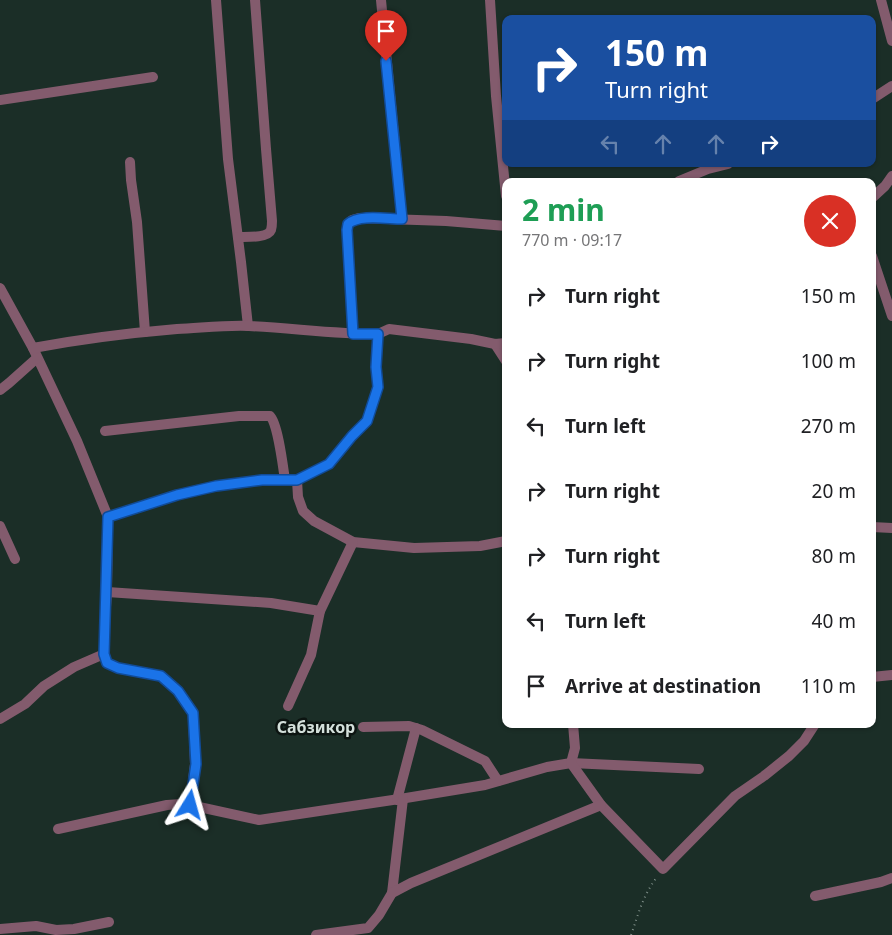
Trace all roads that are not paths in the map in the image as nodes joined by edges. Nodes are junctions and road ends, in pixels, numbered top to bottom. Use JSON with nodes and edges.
{"nodes":[{"id":1,"x":216,"y":0,"type":"edge"},
{"id":2,"x":255,"y":0,"type":"edge"},
{"id":3,"x":381,"y":0,"type":"edge"},
{"id":4,"x":490,"y":0,"type":"edge"},
{"id":5,"x":881,"y":0,"type":"edge"},
{"id":6,"x":892,"y":41,"type":"edge"},
{"id":7,"x":153,"y":77,"type":"dead end"},
{"id":8,"x":892,"y":86,"type":"edge"},
{"id":9,"x":876,"y":96,"type":"edge"},
{"id":10,"x":0,"y":100,"type":"edge"},
{"id":11,"x":502,"y":156,"type":"edge"},
{"id":12,"x":130,"y":162,"type":"dead end"},
{"id":13,"x":716,"y":167,"type":"edge"},
{"id":14,"x":892,"y":176,"type":"edge"},
{"id":15,"x":686,"y":178,"type":"edge"},
{"id":16,"x":876,"y":194,"type":"edge"},
{"id":17,"x":402,"y":219,"type":"junction"},
{"id":18,"x":502,"y":226,"type":"edge"},
{"id":19,"x":238,"y":238,"type":"junction"},
{"id":20,"x":876,"y":268,"type":"edge"},
{"id":21,"x":0,"y":288,"type":"edge"},
{"id":22,"x":892,"y":316,"type":"edge"},
{"id":23,"x":248,"y":326,"type":"junction"},
{"id":24,"x":145,"y":332,"type":"junction"},
{"id":25,"x":353,"y":334,"type":"junction"},
{"id":26,"x":378,"y":334,"type":"junction"},
{"id":27,"x":502,"y":343,"type":"edge"},
{"id":28,"x":495,"y":344,"type":"junction"},
{"id":29,"x":35,"y":353,"type":"junction"},
{"id":30,"x":502,"y":355,"type":"edge"},
{"id":31,"x":0,"y":390,"type":"edge"},
{"id":32,"x":105,"y":432,"type":"dead end"},
{"id":33,"x":285,"y":480,"type":"junction"},
{"id":34,"x":297,"y":480,"type":"junction"},
{"id":35,"x":108,"y":517,"type":"junction"},
{"id":36,"x":0,"y":526,"type":"edge"},
{"id":37,"x":876,"y":527,"type":"edge"},
{"id":38,"x":892,"y":528,"type":"edge"},
{"id":39,"x":353,"y":542,"type":"junction"},
{"id":40,"x":502,"y":542,"type":"edge"},
{"id":41,"x":15,"y":559,"type":"dead end"},
{"id":42,"x":106,"y":592,"type":"junction"},
{"id":43,"x":320,"y":611,"type":"junction"},
{"id":44,"x":104,"y":654,"type":"junction"},
{"id":45,"x":892,"y":675,"type":"edge"},
{"id":46,"x":876,"y":677,"type":"edge"},
{"id":47,"x":288,"y":706,"type":"dead end"},
{"id":48,"x":0,"y":719,"type":"edge"},
{"id":49,"x":363,"y":727,"type":"dead end"},
{"id":50,"x":416,"y":728,"type":"junction"},
{"id":51,"x":573,"y":728,"type":"edge"},
{"id":52,"x":812,"y":728,"type":"edge"},
{"id":53,"x":571,"y":763,"type":"junction"},
{"id":54,"x":699,"y":770,"type":"dead end"},
{"id":55,"x":498,"y":781,"type":"junction"},
{"id":56,"x":400,"y":799,"type":"junction"},
{"id":57,"x":190,"y":805,"type":"junction"},
{"id":58,"x":602,"y":805,"type":"junction"},
{"id":59,"x":58,"y":829,"type":"dead end"},
{"id":60,"x":892,"y":878,"type":"edge"},
{"id":61,"x":392,"y":893,"type":"junction"},
{"id":62,"x":815,"y":896,"type":"dead end"},
{"id":63,"x":109,"y":922,"type":"dead end"},
{"id":64,"x":0,"y":929,"type":"edge"},
{"id":65,"x":371,"y":931,"type":"edge"},
{"id":66,"x":316,"y":935,"type":"edge"}],
"edges":[{"from":1,"to":19,"type":"street"},
{"from":2,"to":19,"type":"street"},
{"from":3,"to":17,"type":"street"},
{"from":4,"to":11,"type":"street"},
{"from":5,"to":6,"type":"street"},
{"from":7,"to":10,"type":"street"},
{"from":8,"to":9,"type":"street"},
{"from":12,"to":24,"type":"street"},
{"from":13,"to":15,"type":"street"},
{"from":14,"to":16,"type":"street"},
{"from":17,"to":18,"type":"street"},
{"from":17,"to":25,"type":"street"},
{"from":19,"to":23,"type":"street"},
{"from":20,"to":22,"type":"street"},
{"from":21,"to":29,"type":"street"},
{"from":23,"to":24,"type":"street"},
{"from":23,"to":25,"type":"street"},
{"from":24,"to":29,"type":"street"},
{"from":25,"to":26,"type":"street"},
{"from":26,"to":28,"type":"street"},
{"from":26,"to":34,"type":"street"},
{"from":27,"to":28,"type":"street"},
{"from":28,"to":30,"type":"street"},
{"from":29,"to":31,"type":"street"},
{"from":29,"to":35,"type":"street"},
{"from":32,"to":33,"type":"street"},
{"from":33,"to":34,"type":"street"},
{"from":33,"to":35,"type":"street"},
{"from":34,"to":39,"type":"street"},
{"from":35,"to":42,"type":"street"},
{"from":36,"to":41,"type":"street"},
{"from":37,"to":38,"type":"street"},
{"from":39,"to":40,"type":"street"},
{"from":39,"to":43,"type":"street"},
{"from":42,"to":43,"type":"street"},
{"from":42,"to":44,"type":"street"},
{"from":43,"to":47,"type":"street"},
{"from":44,"to":48,"type":"street"},
{"from":44,"to":57,"type":"street"},
{"from":45,"to":46,"type":"street"},
{"from":49,"to":50,"type":"street"},
{"from":50,"to":55,"type":"street"},
{"from":50,"to":56,"type":"street"},
{"from":51,"to":53,"type":"street"},
{"from":52,"to":58,"type":"street"},
{"from":53,"to":54,"type":"street"},
{"from":53,"to":55,"type":"street"},
{"from":53,"to":58,"type":"street"},
{"from":55,"to":56,"type":"street"},
{"from":56,"to":57,"type":"street"},
{"from":56,"to":61,"type":"street"},
{"from":57,"to":59,"type":"street"},
{"from":58,"to":61,"type":"street"},
{"from":60,"to":62,"type":"street"},
{"from":61,"to":65,"type":"street"},
{"from":63,"to":64,"type":"street"},
{"from":65,"to":66,"type":"street"}]}
